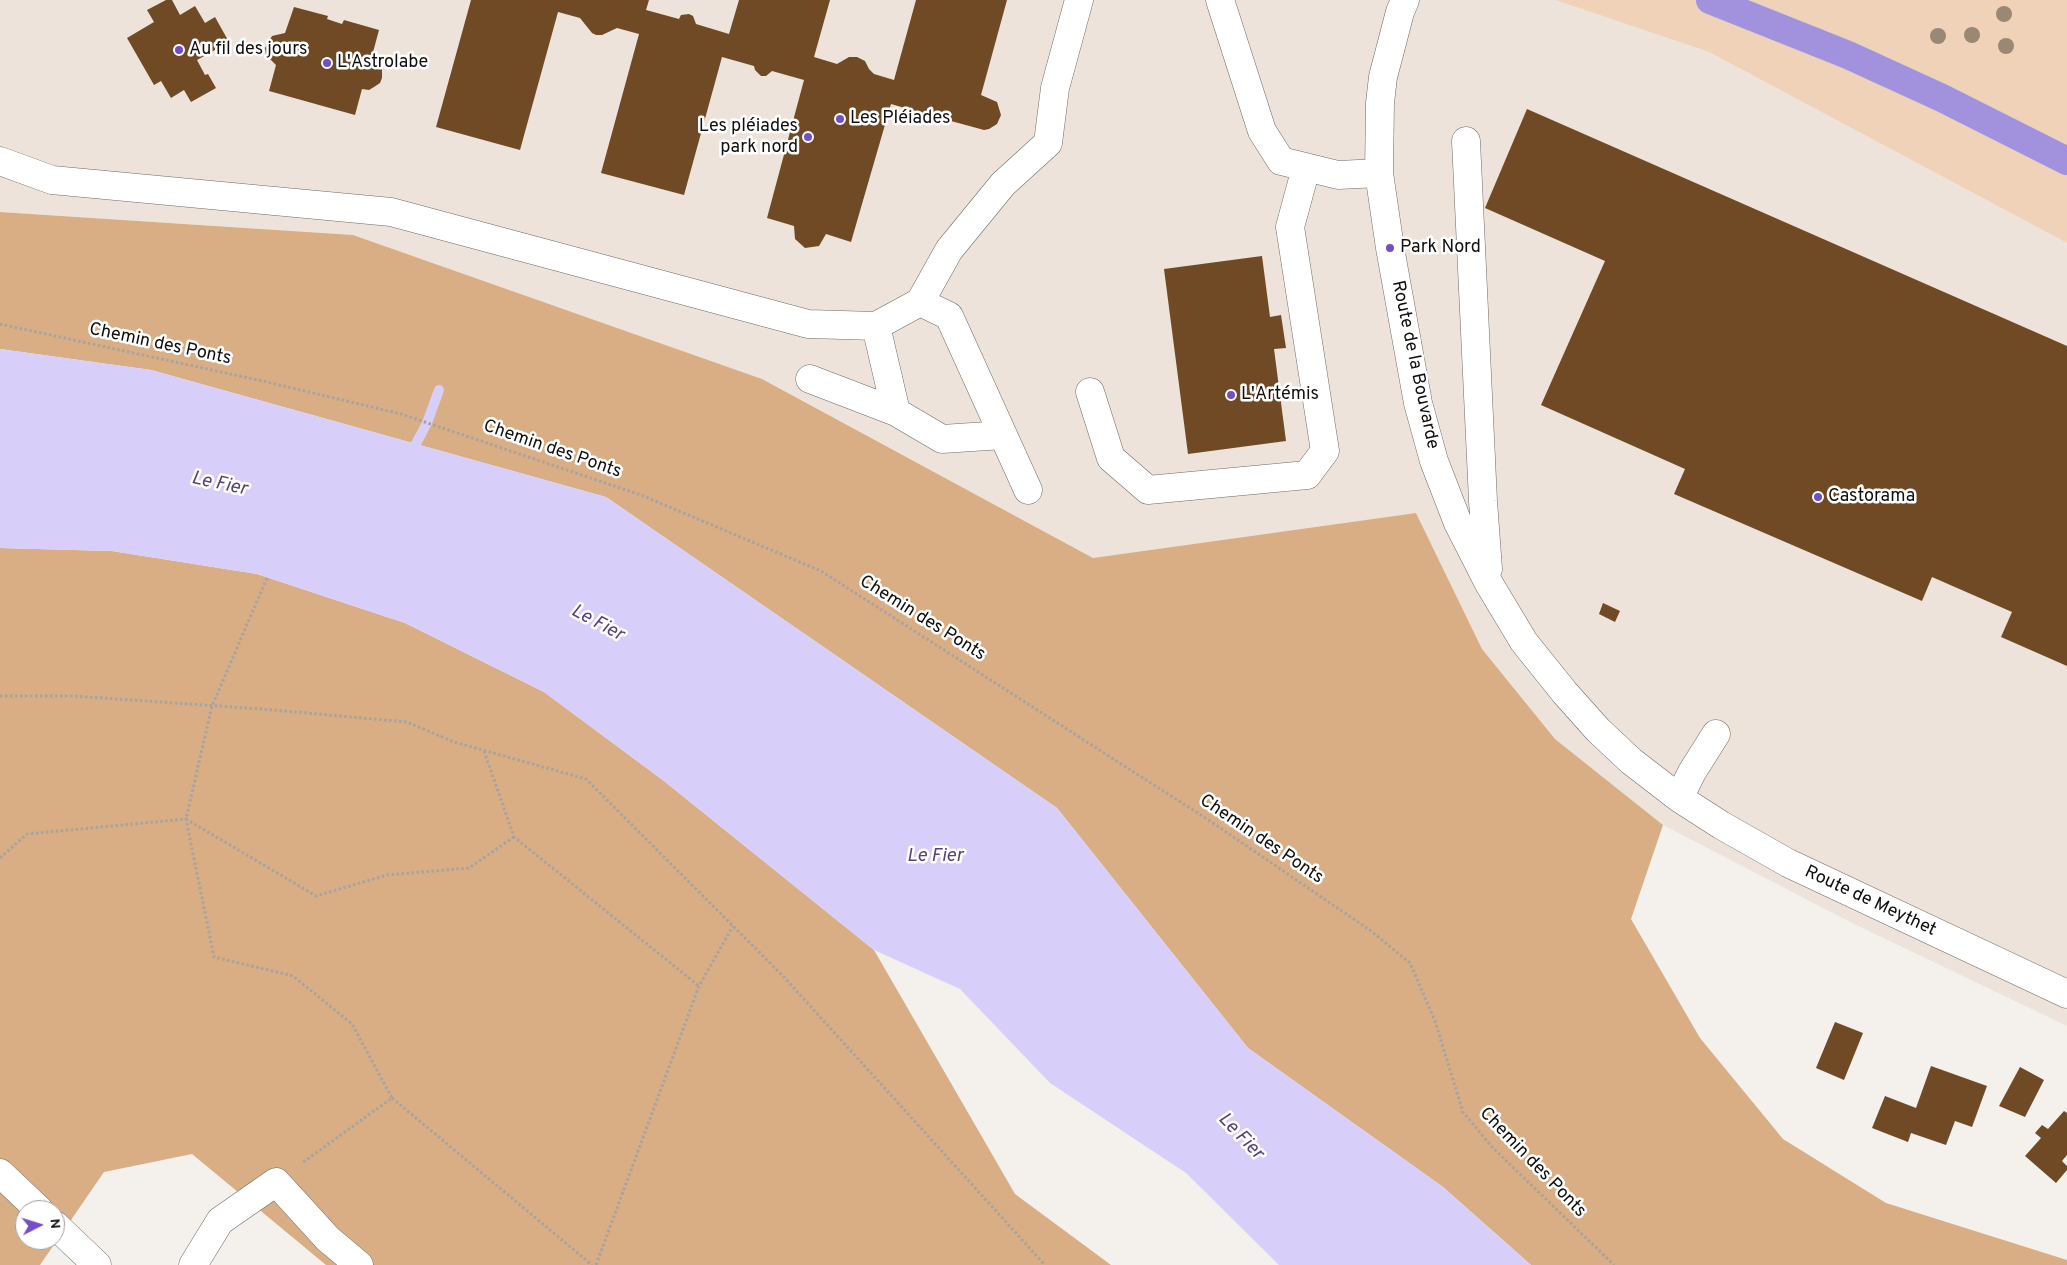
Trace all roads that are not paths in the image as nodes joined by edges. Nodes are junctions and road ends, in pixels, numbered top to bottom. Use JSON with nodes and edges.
{"nodes":[{"id":1,"x":1078,"y":0,"type":"edge"},
{"id":2,"x":1220,"y":0,"type":"edge"},
{"id":3,"x":1405,"y":0,"type":"edge"},
{"id":4,"x":1710,"y":0,"type":"edge"},
{"id":5,"x":1466,"y":141,"type":"dead end"},
{"id":6,"x":2067,"y":160,"type":"edge"},
{"id":7,"x":0,"y":161,"type":"edge"},
{"id":8,"x":1306,"y":168,"type":"junction"},
{"id":9,"x":1379,"y":173,"type":"junction"},
{"id":10,"x":920,"y":302,"type":"junction"},
{"id":11,"x":876,"y":326,"type":"junction"},
{"id":12,"x":810,"y":379,"type":"dead end"},
{"id":13,"x":1090,"y":392,"type":"dead end"},
{"id":14,"x":896,"y":412,"type":"junction"},
{"id":15,"x":1003,"y":435,"type":"junction"},
{"id":16,"x":1028,"y":490,"type":"dead end"},
{"id":17,"x":1488,"y":582,"type":"junction"},
{"id":18,"x":1716,"y":734,"type":"dead end"},
{"id":19,"x":1679,"y":798,"type":"junction"},
{"id":20,"x":2067,"y":994,"type":"edge"},
{"id":21,"x":0,"y":1173,"type":"edge"},
{"id":22,"x":29,"y":1200,"type":"edge"},
{"id":23,"x":65,"y":1235,"type":"edge"},
{"id":24,"x":97,"y":1265,"type":"edge"},
{"id":25,"x":193,"y":1265,"type":"edge"},
{"id":26,"x":359,"y":1265,"type":"edge"}],
"edges":[{"from":1,"to":10,"type":"street"},
{"from":2,"to":8,"type":"street"},
{"from":3,"to":9,"type":"street","name":"Route de la Bouvarde"},
{"from":4,"to":6,"type":"highway"},
{"from":5,"to":17,"type":"street"},
{"from":7,"to":11,"type":"street"},
{"from":8,"to":9,"type":"street"},
{"from":8,"to":13,"type":"street"},
{"from":9,"to":17,"type":"street","name":"Route de la Bouvarde"},
{"from":10,"to":11,"type":"street"},
{"from":10,"to":15,"type":"street"},
{"from":11,"to":14,"type":"street"},
{"from":12,"to":14,"type":"street"},
{"from":14,"to":15,"type":"street"},
{"from":15,"to":16,"type":"street"},
{"from":17,"to":19,"type":"street","name":"Route de la Bouvarde"},
{"from":18,"to":19,"type":"street"},
{"from":19,"to":20,"type":"street","name":"Route de Meythet"},
{"from":21,"to":22,"type":"street"},
{"from":23,"to":24,"type":"street"},
{"from":25,"to":26,"type":"street"}]}
